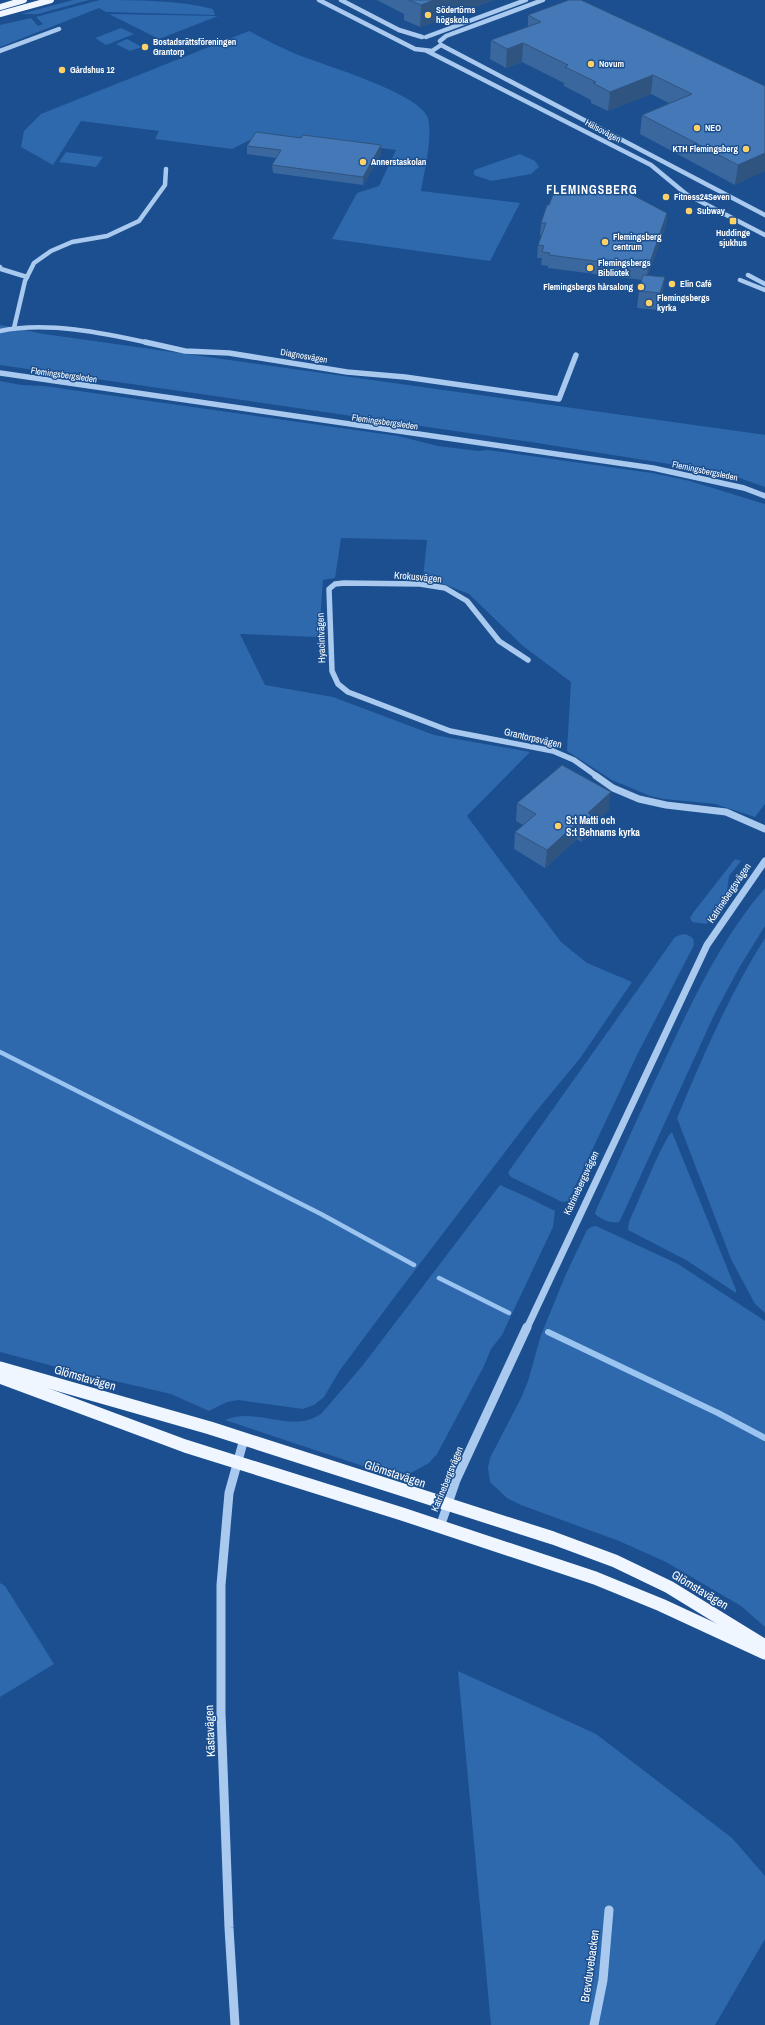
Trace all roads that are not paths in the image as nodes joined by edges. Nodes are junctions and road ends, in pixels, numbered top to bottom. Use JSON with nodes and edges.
{"nodes":[{"id":1,"x":24,"y":0,"type":"edge"},
{"id":2,"x":51,"y":0,"type":"edge"},
{"id":3,"x":319,"y":0,"type":"edge"},
{"id":4,"x":341,"y":0,"type":"edge"},
{"id":5,"x":526,"y":0,"type":"edge"},
{"id":6,"x":543,"y":0,"type":"edge"},
{"id":7,"x":0,"y":7,"type":"edge"},
{"id":8,"x":0,"y":14,"type":"edge"},
{"id":9,"x":59,"y":29,"type":"dead end"},
{"id":10,"x":424,"y":37,"type":"junction"},
{"id":11,"x":441,"y":43,"type":"junction"},
{"id":12,"x":410,"y":46,"type":"junction"},
{"id":13,"x":0,"y":51,"type":"edge"},
{"id":14,"x":427,"y":51,"type":"junction"},
{"id":15,"x":166,"y":169,"type":"dead end"},
{"id":16,"x":765,"y":215,"type":"edge"},
{"id":17,"x":765,"y":234,"type":"edge"},
{"id":18,"x":0,"y":267,"type":"edge"},
{"id":19,"x":748,"y":275,"type":"dead end"},
{"id":20,"x":27,"y":277,"type":"junction"},
{"id":21,"x":740,"y":280,"type":"dead end"},
{"id":22,"x":765,"y":284,"type":"edge"},
{"id":23,"x":765,"y":290,"type":"edge"},
{"id":24,"x":14,"y":328,"type":"junction"},
{"id":25,"x":0,"y":330,"type":"edge"},
{"id":26,"x":576,"y":355,"type":"dead end"},
{"id":27,"x":0,"y":373,"type":"edge"},
{"id":28,"x":765,"y":496,"type":"edge"},
{"id":29,"x":329,"y":590,"type":"joint"},
{"id":30,"x":528,"y":660,"type":"dead end"},
{"id":31,"x":338,"y":684,"type":"joint"},
{"id":32,"x":765,"y":829,"type":"edge"},
{"id":33,"x":765,"y":861,"type":"edge"},
{"id":34,"x":0,"y":1368,"type":"edge"},
{"id":35,"x":0,"y":1377,"type":"edge"},
{"id":36,"x":244,"y":1439,"type":"junction"},
{"id":37,"x":236,"y":1463,"type":"junction"},
{"id":38,"x":447,"y":1505,"type":"junction"},
{"id":39,"x":440,"y":1527,"type":"junction"},
{"id":40,"x":765,"y":1646,"type":"edge"},
{"id":41,"x":765,"y":1653,"type":"edge"},
{"id":42,"x":610,"y":1910,"type":"dead end"},
{"id":43,"x":235,"y":2025,"type":"edge"},
{"id":44,"x":594,"y":2025,"type":"edge"}],
"edges":[{"from":1,"to":7,"type":"main road"},
{"from":2,"to":8,"type":"main road"},
{"from":3,"to":12,"type":"street"},
{"from":4,"to":10,"type":"street"},
{"from":5,"to":10,"type":"street"},
{"from":6,"to":11,"type":"street"},
{"from":9,"to":13,"type":"street"},
{"from":10,"to":11,"type":"street","name":"Hälsovägen"},
{"from":10,"to":12,"type":"street"},
{"from":11,"to":14,"type":"street"},
{"from":11,"to":16,"type":"street","name":"Hälsovägen"},
{"from":12,"to":14,"type":"street","name":"Hälsovägen"},
{"from":14,"to":17,"type":"street","name":"Hälsovägen"},
{"from":15,"to":20,"type":"street"},
{"from":18,"to":20,"type":"street"},
{"from":19,"to":22,"type":"street"},
{"from":20,"to":24,"type":"street"},
{"from":21,"to":23,"type":"street"},
{"from":24,"to":25,"type":"street","name":"Diagnosvägen"},
{"from":24,"to":26,"type":"street","name":"Diagnosvägen"},
{"from":27,"to":28,"type":"street","name":"Flemingsbergsleden"},
{"from":29,"to":30,"type":"street","name":"Krokusvägen"},
{"from":29,"to":31,"type":"street","name":"Hyacintvägen"},
{"from":31,"to":32,"type":"street","name":"Grantorpsvägen"},
{"from":33,"to":38,"type":"street","name":"Katrinebergsvägen"},
{"from":34,"to":36,"type":"main road","name":"Glömstavägen"},
{"from":35,"to":37,"type":"main road"},
{"from":36,"to":37,"type":"street","name":"Kästavägen"},
{"from":36,"to":38,"type":"main road","name":"Glömstavägen"},
{"from":37,"to":39,"type":"main road"},
{"from":37,"to":43,"type":"street","name":"Kästavägen"},
{"from":38,"to":39,"type":"street","name":"Katrinebergsvägen"},
{"from":38,"to":40,"type":"main road","name":"Glömstavägen"},
{"from":39,"to":41,"type":"main road"},
{"from":42,"to":44,"type":"street","name":"Brevduvebacken"}]}
